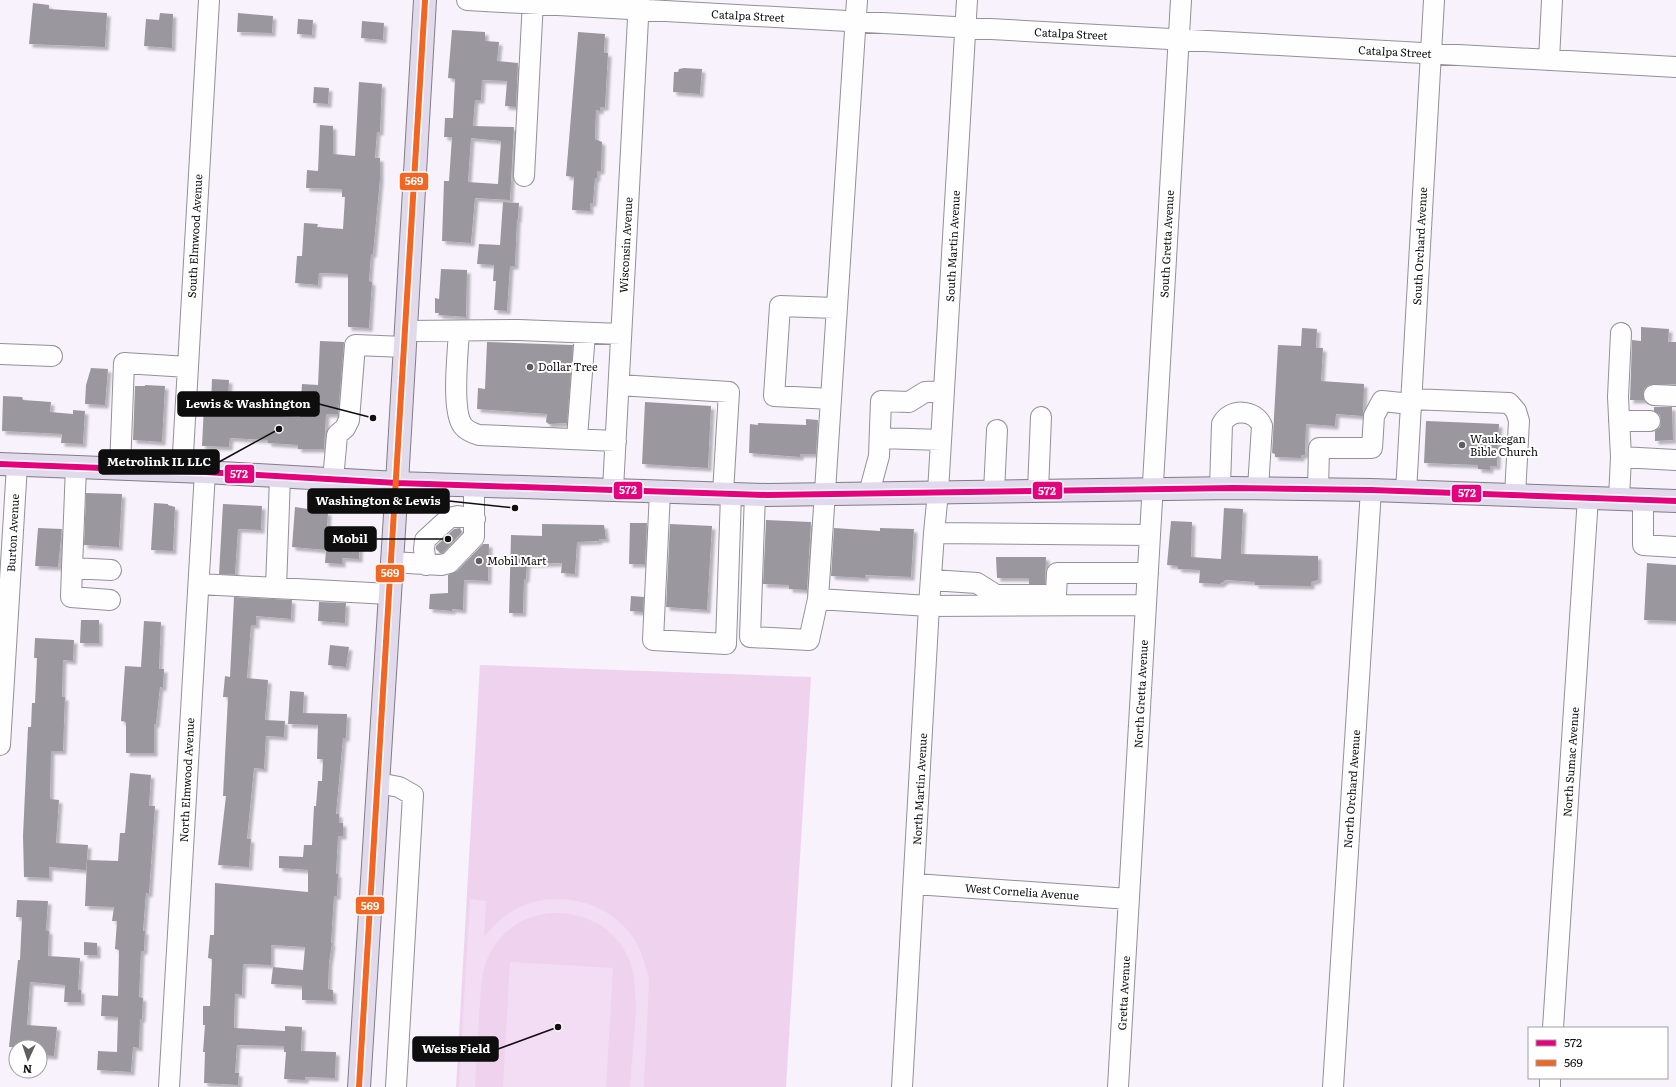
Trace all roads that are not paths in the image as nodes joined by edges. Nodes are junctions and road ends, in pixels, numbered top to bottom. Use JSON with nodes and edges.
{"nodes":[{"id":1,"x":208,"y":0,"type":"edge"},
{"id":2,"x":425,"y":0,"type":"edge"},
{"id":3,"x":467,"y":0,"type":"edge"},
{"id":4,"x":857,"y":0,"type":"edge"},
{"id":5,"x":967,"y":0,"type":"edge"},
{"id":6,"x":1181,"y":0,"type":"edge"},
{"id":7,"x":1434,"y":0,"type":"edge"},
{"id":8,"x":1552,"y":0,"type":"edge"},
{"id":9,"x":533,"y":2,"type":"edge"},
{"id":10,"x":639,"y":5,"type":"edge"},
{"id":11,"x":856,"y":22,"type":"junction"},
{"id":12,"x":966,"y":28,"type":"junction"},
{"id":13,"x":1179,"y":40,"type":"junction"},
{"id":14,"x":1431,"y":54,"type":"junction"},
{"id":15,"x":1549,"y":60,"type":"junction"},
{"id":16,"x":1676,"y":67,"type":"edge"},
{"id":17,"x":524,"y":176,"type":"dead end"},
{"id":18,"x":835,"y":308,"type":"junction"},
{"id":19,"x":459,"y":331,"type":"junction"},
{"id":20,"x":585,"y":333,"type":"junction"},
{"id":21,"x":1621,"y":333,"type":"dead end"},
{"id":22,"x":621,"y":334,"type":"junction"},
{"id":23,"x":405,"y":339,"type":"junction"},
{"id":24,"x":0,"y":354,"type":"edge"},
{"id":25,"x":52,"y":356,"type":"dead end"},
{"id":26,"x":188,"y":367,"type":"junction"},
{"id":27,"x":619,"y":385,"type":"junction"},
{"id":28,"x":944,"y":391,"type":"junction"},
{"id":29,"x":1654,"y":395,"type":"dead end"},
{"id":30,"x":1676,"y":396,"type":"edge"},
{"id":31,"x":831,"y":399,"type":"junction"},
{"id":32,"x":1411,"y":401,"type":"junction"},
{"id":33,"x":1041,"y":417,"type":"dead end"},
{"id":34,"x":1650,"y":420,"type":"dead end"},
{"id":35,"x":1619,"y":421,"type":"junction"},
{"id":36,"x":997,"y":430,"type":"dead end"},
{"id":37,"x":577,"y":438,"type":"junction"},
{"id":38,"x":880,"y":438,"type":"junction"},
{"id":39,"x":941,"y":440,"type":"junction"},
{"id":40,"x":616,"y":441,"type":"junction"},
{"id":41,"x":1621,"y":457,"type":"junction"},
{"id":42,"x":1676,"y":460,"type":"edge"},
{"id":43,"x":8,"y":464,"type":"edge"},
{"id":44,"x":76,"y":467,"type":"junction"},
{"id":45,"x":120,"y":469,"type":"junction"},
{"id":46,"x":182,"y":471,"type":"junction"},
{"id":47,"x":206,"y":472,"type":"junction"},
{"id":48,"x":280,"y":477,"type":"junction"},
{"id":49,"x":333,"y":480,"type":"junction"},
{"id":50,"x":397,"y":483,"type":"junction"},
{"id":51,"x":474,"y":485,"type":"junction"},
{"id":52,"x":1220,"y":488,"type":"junction"},
{"id":53,"x":1258,"y":488,"type":"junction"},
{"id":54,"x":613,"y":489,"type":"junction"},
{"id":55,"x":1153,"y":489,"type":"junction"},
{"id":56,"x":1318,"y":489,"type":"junction"},
{"id":57,"x":1371,"y":490,"type":"junction"},
{"id":58,"x":660,"y":491,"type":"junction"},
{"id":59,"x":994,"y":491,"type":"junction"},
{"id":60,"x":1038,"y":491,"type":"junction"},
{"id":61,"x":938,"y":492,"type":"junction"},
{"id":62,"x":1406,"y":492,"type":"junction"},
{"id":63,"x":727,"y":493,"type":"junction"},
{"id":64,"x":869,"y":493,"type":"junction"},
{"id":65,"x":755,"y":494,"type":"junction"},
{"id":66,"x":826,"y":494,"type":"junction"},
{"id":67,"x":1515,"y":495,"type":"junction"},
{"id":68,"x":1588,"y":497,"type":"junction"},
{"id":69,"x":1619,"y":498,"type":"junction"},
{"id":70,"x":1644,"y":499,"type":"junction"},
{"id":71,"x":1676,"y":501,"type":"edge"},
{"id":72,"x":475,"y":519,"type":"junction"},
{"id":73,"x":934,"y":532,"type":"junction"},
{"id":74,"x":1150,"y":535,"type":"junction"},
{"id":75,"x":1676,"y":547,"type":"edge"},
{"id":76,"x":392,"y":562,"type":"junction"},
{"id":77,"x":426,"y":565,"type":"junction"},
{"id":78,"x":72,"y":568,"type":"junction"},
{"id":79,"x":111,"y":570,"type":"dead end"},
{"id":80,"x":1148,"y":573,"type":"junction"},
{"id":81,"x":932,"y":580,"type":"junction"},
{"id":82,"x":199,"y":584,"type":"junction"},
{"id":83,"x":276,"y":588,"type":"junction"},
{"id":84,"x":390,"y":594,"type":"junction"},
{"id":85,"x":818,"y":599,"type":"junction"},
{"id":86,"x":110,"y":600,"type":"dead end"},
{"id":87,"x":1146,"y":605,"type":"junction"},
{"id":88,"x":929,"y":606,"type":"junction"},
{"id":89,"x":1,"y":708,"type":"edge"},
{"id":90,"x":0,"y":745,"type":"edge"},
{"id":91,"x":378,"y":783,"type":"junction"},
{"id":92,"x":915,"y":884,"type":"junction"},
{"id":93,"x":1129,"y":899,"type":"junction"},
{"id":94,"x":1554,"y":1027,"type":"edge"},
{"id":95,"x":169,"y":1087,"type":"edge"},
{"id":96,"x":359,"y":1087,"type":"edge"},
{"id":97,"x":396,"y":1087,"type":"edge"},
{"id":98,"x":902,"y":1087,"type":"edge"},
{"id":99,"x":1118,"y":1087,"type":"edge"},
{"id":100,"x":1333,"y":1087,"type":"edge"}],
"edges":[{"from":1,"to":26,"type":"street","name":"South Elmwood Avenue"},
{"from":2,"to":23,"type":"main road"},
{"from":3,"to":9,"type":"street","name":"Catalpa Street"},
{"from":4,"to":11,"type":"street"},
{"from":5,"to":12,"type":"street","name":"South Martin Avenue"},
{"from":6,"to":13,"type":"street","name":"South Gretta Avenue"},
{"from":7,"to":14,"type":"street","name":"South Orchard Avenue"},
{"from":8,"to":15,"type":"street"},
{"from":9,"to":10,"type":"street","name":"Catalpa Street"},
{"from":9,"to":17,"type":"street"},
{"from":10,"to":11,"type":"street","name":"Catalpa Street"},
{"from":10,"to":22,"type":"street","name":"Wisconsin Avenue"},
{"from":11,"to":12,"type":"street","name":"Catalpa Street"},
{"from":11,"to":18,"type":"street"},
{"from":12,"to":13,"type":"street","name":"Catalpa Street"},
{"from":12,"to":28,"type":"street","name":"South Martin Avenue"},
{"from":13,"to":14,"type":"street","name":"Catalpa Street"},
{"from":13,"to":55,"type":"street","name":"South Gretta Avenue"},
{"from":14,"to":15,"type":"street","name":"Catalpa Street"},
{"from":14,"to":32,"type":"street","name":"South Orchard Avenue"},
{"from":15,"to":16,"type":"street","name":"Catalpa Street"},
{"from":18,"to":31,"type":"street"},
{"from":18,"to":31,"type":"street"},
{"from":19,"to":20,"type":"street"},
{"from":19,"to":23,"type":"street"},
{"from":19,"to":37,"type":"street"},
{"from":20,"to":22,"type":"street"},
{"from":20,"to":37,"type":"street"},
{"from":21,"to":35,"type":"street"},
{"from":22,"to":27,"type":"street","name":"Wisconsin Avenue"},
{"from":23,"to":49,"type":"street"},
{"from":23,"to":50,"type":"main road"},
{"from":24,"to":25,"type":"street"},
{"from":26,"to":45,"type":"street"},
{"from":26,"to":46,"type":"street","name":"South Elmwood Avenue"},
{"from":27,"to":40,"type":"street","name":"Wisconsin Avenue"},
{"from":27,"to":63,"type":"street"},
{"from":28,"to":38,"type":"street"},
{"from":28,"to":39,"type":"street","name":"South Martin Avenue"},
{"from":29,"to":30,"type":"street"},
{"from":31,"to":66,"type":"street"},
{"from":32,"to":56,"type":"street"},
{"from":32,"to":62,"type":"street","name":"South Orchard Avenue"},
{"from":32,"to":67,"type":"street"},
{"from":33,"to":60,"type":"street"},
{"from":34,"to":35,"type":"street"},
{"from":35,"to":41,"type":"street"},
{"from":36,"to":59,"type":"street"},
{"from":37,"to":40,"type":"street"},
{"from":38,"to":39,"type":"street"},
{"from":38,"to":64,"type":"street"},
{"from":39,"to":61,"type":"street","name":"South Martin Avenue"},
{"from":40,"to":54,"type":"street","name":"Wisconsin Avenue"},
{"from":41,"to":42,"type":"street"},
{"from":41,"to":69,"type":"street"},
{"from":43,"to":44,"type":"main road"},
{"from":43,"to":89,"type":"street","name":"Burton Avenue"},
{"from":44,"to":45,"type":"main road"},
{"from":44,"to":78,"type":"street"},
{"from":45,"to":46,"type":"main road"},
{"from":46,"to":47,"type":"main road"},
{"from":47,"to":48,"type":"main road"},
{"from":47,"to":82,"type":"street","name":"North Elmwood Avenue"},
{"from":48,"to":49,"type":"main road"},
{"from":48,"to":83,"type":"street"},
{"from":49,"to":50,"type":"main road"},
{"from":50,"to":51,"type":"main road"},
{"from":50,"to":76,"type":"main road"},
{"from":51,"to":54,"type":"main road"},
{"from":51,"to":72,"type":"street"},
{"from":52,"to":53,"type":"main road"},
{"from":52,"to":53,"type":"street"},
{"from":52,"to":55,"type":"main road"},
{"from":53,"to":56,"type":"main road"},
{"from":54,"to":58,"type":"main road"},
{"from":55,"to":60,"type":"main road"},
{"from":55,"to":74,"type":"street","name":"North Gretta Avenue"},
{"from":56,"to":57,"type":"main road"},
{"from":57,"to":62,"type":"main road"},
{"from":57,"to":100,"type":"street","name":"North Orchard Avenue"},
{"from":58,"to":63,"type":"main road"},
{"from":58,"to":63,"type":"street"},
{"from":59,"to":60,"type":"main road"},
{"from":59,"to":61,"type":"main road"},
{"from":61,"to":64,"type":"main road"},
{"from":61,"to":73,"type":"street","name":"North Martin Avenue"},
{"from":62,"to":67,"type":"main road"},
{"from":63,"to":65,"type":"main road"},
{"from":64,"to":66,"type":"main road"},
{"from":65,"to":66,"type":"main road"},
{"from":65,"to":85,"type":"street"},
{"from":66,"to":85,"type":"street"},
{"from":67,"to":68,"type":"main road"},
{"from":68,"to":69,"type":"main road"},
{"from":68,"to":94,"type":"street","name":"North Sumac Avenue"},
{"from":69,"to":70,"type":"main road"},
{"from":70,"to":71,"type":"main road"},
{"from":70,"to":75,"type":"street"},
{"from":72,"to":77,"type":"street"},
{"from":72,"to":77,"type":"street"},
{"from":73,"to":74,"type":"street"},
{"from":73,"to":81,"type":"street","name":"North Martin Avenue"},
{"from":74,"to":80,"type":"street","name":"North Gretta Avenue"},
{"from":76,"to":77,"type":"street"},
{"from":76,"to":84,"type":"main road"},
{"from":78,"to":79,"type":"street"},
{"from":78,"to":86,"type":"street"},
{"from":80,"to":81,"type":"street"},
{"from":80,"to":87,"type":"street","name":"North Gretta Avenue"},
{"from":81,"to":88,"type":"street","name":"North Martin Avenue"},
{"from":82,"to":83,"type":"street"},
{"from":82,"to":95,"type":"street","name":"North Elmwood Avenue"},
{"from":83,"to":84,"type":"street"},
{"from":84,"to":91,"type":"main road"},
{"from":85,"to":88,"type":"street"},
{"from":87,"to":88,"type":"street"},
{"from":87,"to":93,"type":"street","name":"North Gretta Avenue"},
{"from":88,"to":92,"type":"street","name":"North Martin Avenue"},
{"from":89,"to":90,"type":"street","name":"Burton Avenue"},
{"from":91,"to":96,"type":"main road"},
{"from":91,"to":97,"type":"street"},
{"from":92,"to":93,"type":"street","name":"West Cornelia Avenue"},
{"from":92,"to":98,"type":"street","name":"North Martin Avenue"},
{"from":93,"to":99,"type":"street","name":"Gretta Avenue"}]}
